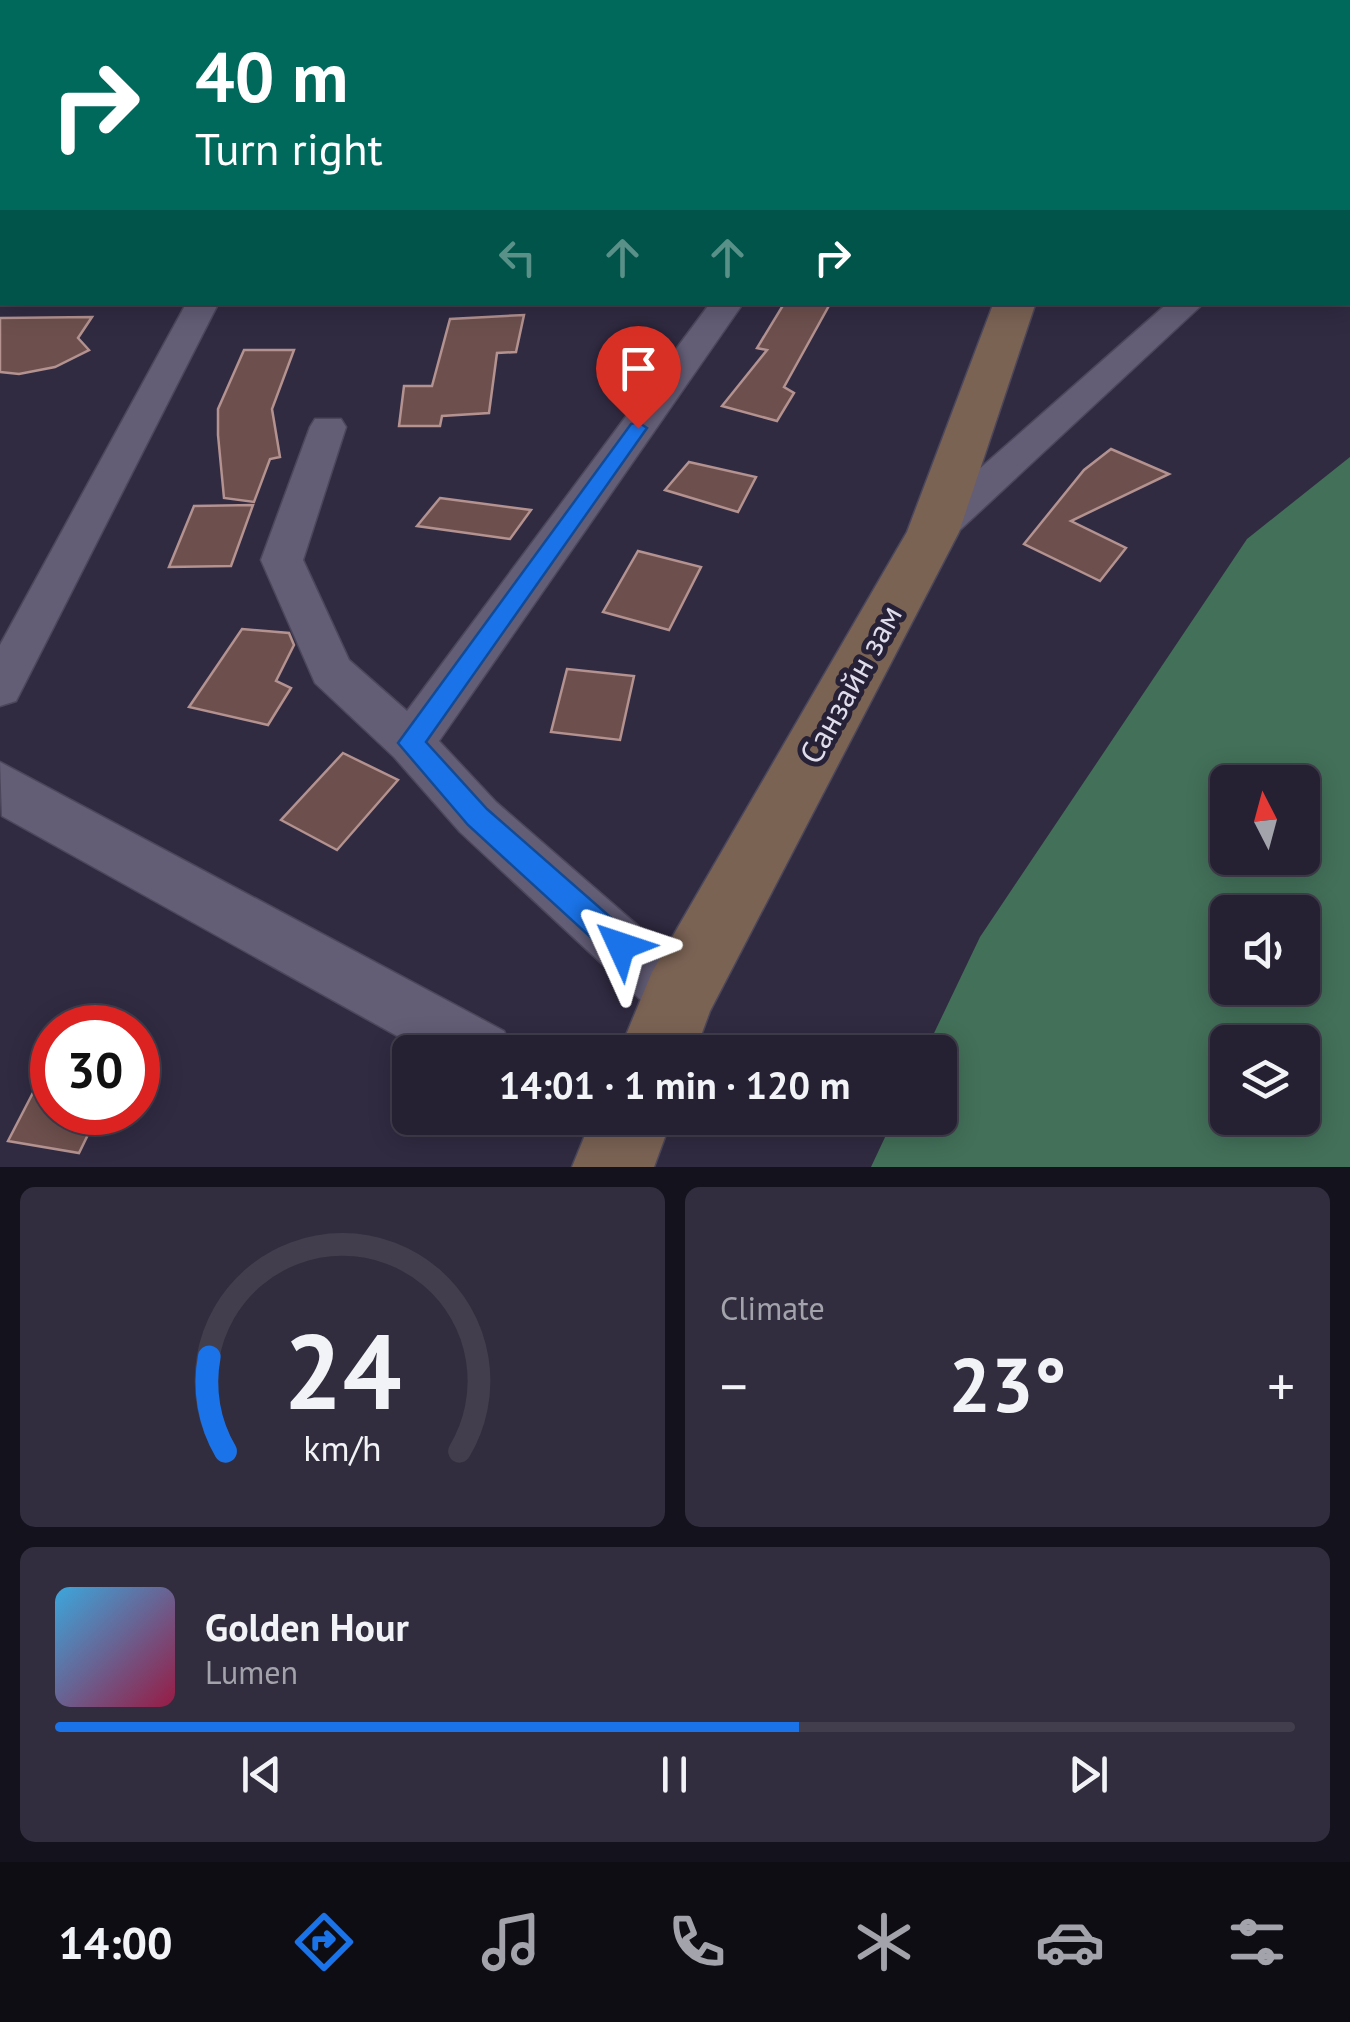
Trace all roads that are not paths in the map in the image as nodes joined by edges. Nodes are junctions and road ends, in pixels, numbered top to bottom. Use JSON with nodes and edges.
{"nodes":[{"id":1,"x":201,"y":305,"type":"edge"},
{"id":2,"x":726,"y":305,"type":"edge"},
{"id":3,"x":1014,"y":305,"type":"edge"},
{"id":4,"x":1186,"y":305,"type":"edge"},
{"id":5,"x":328,"y":427,"type":"dead end"},
{"id":6,"x":933,"y":532,"type":"junction"},
{"id":7,"x":0,"y":688,"type":"edge"},
{"id":8,"x":411,"y":743,"type":"junction"},
{"id":9,"x":0,"y":783,"type":"edge"},
{"id":10,"x":668,"y":1025,"type":"edge"},
{"id":11,"x":451,"y":1035,"type":"edge"}],
"edges":[{"from":1,"to":7,"type":"street"},
{"from":2,"to":8,"type":"street"},
{"from":3,"to":6,"type":"main road","name":"Санзайн зам"},
{"from":4,"to":6,"type":"street"},
{"from":5,"to":8,"type":"street"},
{"from":6,"to":10,"type":"main road","name":"Санзайн зам"},
{"from":8,"to":10,"type":"street"},
{"from":9,"to":11,"type":"street"}]}
